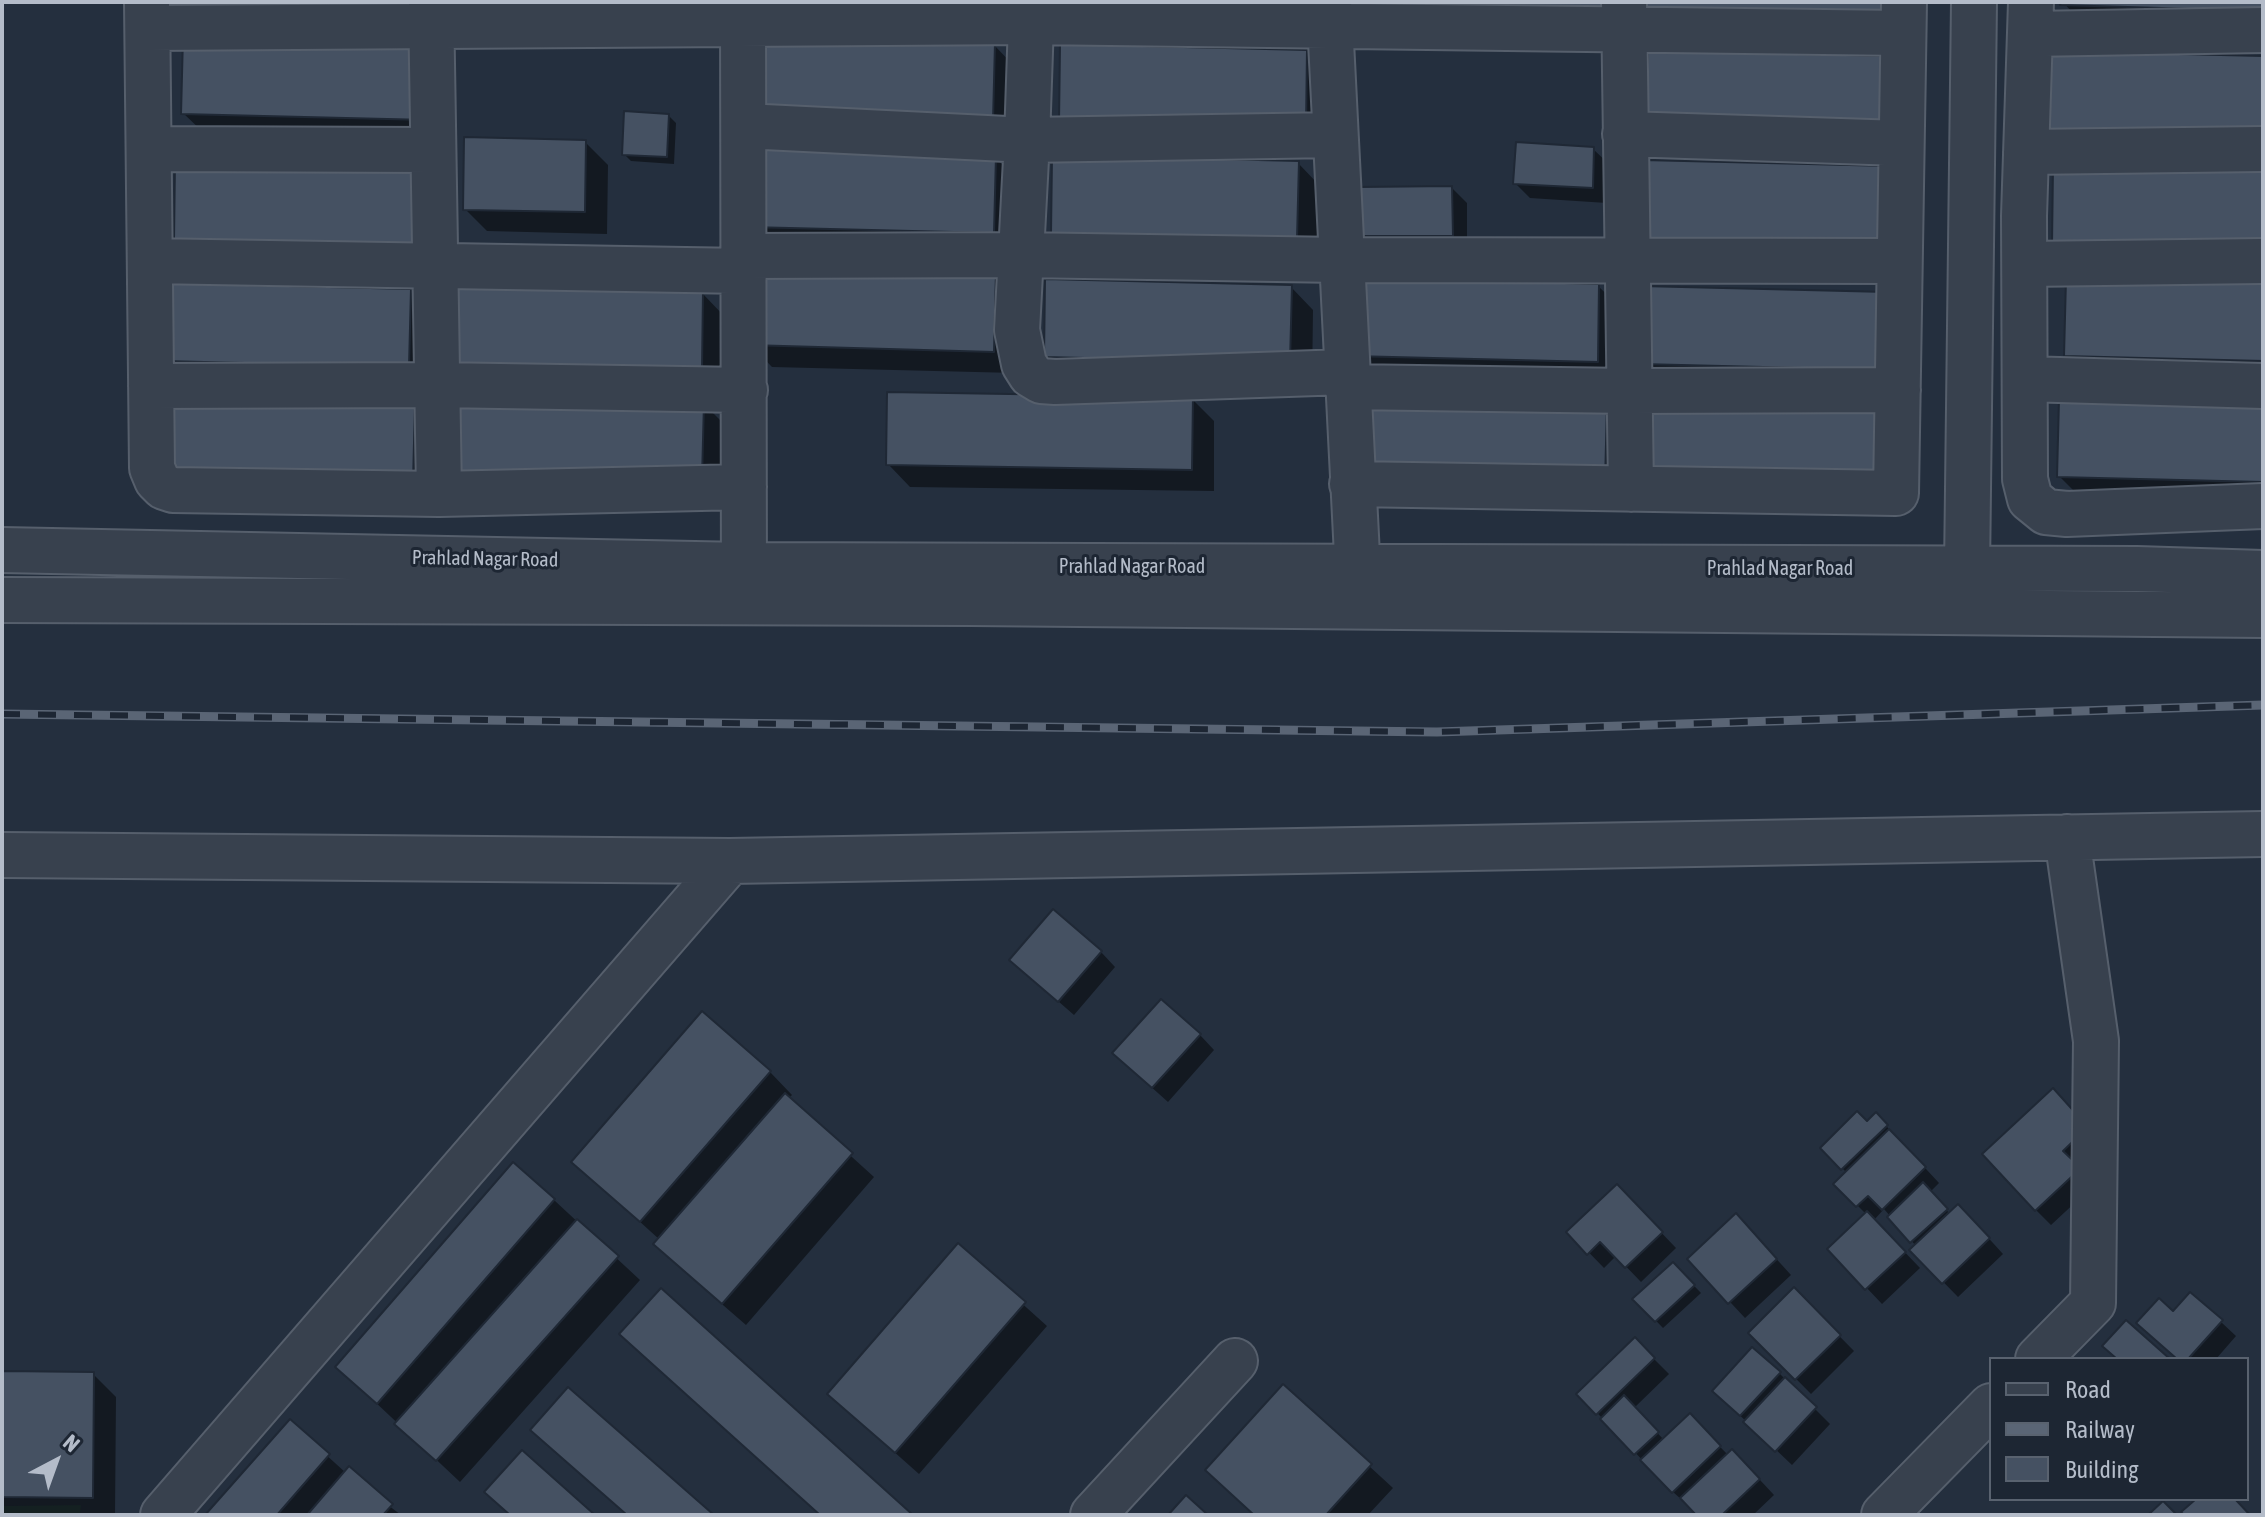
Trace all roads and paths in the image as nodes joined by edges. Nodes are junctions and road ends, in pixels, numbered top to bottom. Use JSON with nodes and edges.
{"nodes":[{"id":1,"x":1974,"y":2,"type":"edge"},
{"id":2,"x":1030,"y":12,"type":"edge"},
{"id":3,"x":744,"y":13,"type":"edge"},
{"id":4,"x":1329,"y":13,"type":"edge"},
{"id":5,"x":148,"y":15,"type":"edge"},
{"id":6,"x":432,"y":15,"type":"edge"},
{"id":7,"x":1624,"y":15,"type":"edge"},
{"id":8,"x":1903,"y":18,"type":"edge"},
{"id":9,"x":2030,"y":18,"type":"edge"},
{"id":10,"x":2263,"y":30,"type":"edge"},
{"id":11,"x":744,"y":126,"type":"junction"},
{"id":12,"x":1625,"y":134,"type":"junction"},
{"id":13,"x":1335,"y":135,"type":"junction"},
{"id":14,"x":1027,"y":140,"type":"junction"},
{"id":15,"x":1901,"y":143,"type":"junction"},
{"id":16,"x":149,"y":149,"type":"junction"},
{"id":17,"x":2263,"y":149,"type":"edge"},
{"id":18,"x":433,"y":150,"type":"junction"},
{"id":19,"x":2026,"y":152,"type":"junction"},
{"id":20,"x":1020,"y":255,"type":"junction"},
{"id":21,"x":1341,"y":260,"type":"junction"},
{"id":22,"x":150,"y":261,"type":"junction"},
{"id":23,"x":1627,"y":261,"type":"junction"},
{"id":24,"x":1899,"y":261,"type":"junction"},
{"id":25,"x":2263,"y":261,"type":"edge"},
{"id":26,"x":745,"y":263,"type":"junction"},
{"id":27,"x":2025,"y":264,"type":"junction"},
{"id":28,"x":436,"y":265,"type":"junction"},
{"id":29,"x":2025,"y":379,"type":"junction"},
{"id":30,"x":1347,"y":380,"type":"junction"},
{"id":31,"x":438,"y":385,"type":"junction"},
{"id":32,"x":151,"y":386,"type":"junction"},
{"id":33,"x":2263,"y":386,"type":"edge"},
{"id":34,"x":745,"y":390,"type":"junction"},
{"id":35,"x":1898,"y":390,"type":"junction"},
{"id":36,"x":1630,"y":391,"type":"junction"},
{"id":37,"x":1352,"y":484,"type":"junction"},
{"id":38,"x":744,"y":487,"type":"junction"},
{"id":39,"x":1631,"y":489,"type":"junction"},
{"id":40,"x":439,"y":494,"type":"junction"},
{"id":41,"x":2263,"y":506,"type":"edge"},
{"id":42,"x":2,"y":550,"type":"edge"},
{"id":43,"x":1967,"y":570,"type":"junction"},
{"id":44,"x":2263,"y":573,"type":"edge"},
{"id":45,"x":744,"y":583,"type":"junction"},
{"id":46,"x":1358,"y":587,"type":"junction"},
{"id":47,"x":2,"y":600,"type":"edge"},
{"id":48,"x":2263,"y":615,"type":"edge"},
{"id":49,"x":2263,"y":834,"type":"edge"},
{"id":50,"x":2067,"y":837,"type":"junction"},
{"id":51,"x":2,"y":855,"type":"edge"},
{"id":52,"x":730,"y":861,"type":"junction"},
{"id":53,"x":2040,"y":1357,"type":"edge"},
{"id":54,"x":1235,"y":1361,"type":"dead end"},
{"id":55,"x":1989,"y":1408,"type":"edge"},
{"id":56,"x":163,"y":1515,"type":"edge"},
{"id":57,"x":1093,"y":1515,"type":"edge"},
{"id":58,"x":1884,"y":1515,"type":"edge"}],
"edges":[{"from":1,"to":43,"type":"street"},
{"from":2,"to":3,"type":"street"},
{"from":2,"to":4,"type":"street"},
{"from":2,"to":14,"type":"street"},
{"from":3,"to":6,"type":"street"},
{"from":3,"to":11,"type":"street"},
{"from":4,"to":7,"type":"street"},
{"from":4,"to":13,"type":"street"},
{"from":5,"to":6,"type":"street"},
{"from":5,"to":16,"type":"street"},
{"from":6,"to":18,"type":"street"},
{"from":7,"to":8,"type":"street"},
{"from":7,"to":12,"type":"street"},
{"from":8,"to":15,"type":"street"},
{"from":9,"to":10,"type":"street"},
{"from":9,"to":19,"type":"street"},
{"from":11,"to":14,"type":"street"},
{"from":11,"to":26,"type":"street"},
{"from":12,"to":15,"type":"street"},
{"from":12,"to":23,"type":"street"},
{"from":13,"to":14,"type":"street"},
{"from":13,"to":21,"type":"street"},
{"from":14,"to":20,"type":"street"},
{"from":15,"to":24,"type":"street"},
{"from":16,"to":18,"type":"street"},
{"from":16,"to":22,"type":"street"},
{"from":17,"to":19,"type":"street"},
{"from":18,"to":28,"type":"street"},
{"from":19,"to":27,"type":"street"},
{"from":20,"to":21,"type":"street"},
{"from":20,"to":26,"type":"street"},
{"from":20,"to":30,"type":"street"},
{"from":21,"to":23,"type":"street"},
{"from":21,"to":30,"type":"street"},
{"from":22,"to":28,"type":"street"},
{"from":22,"to":32,"type":"street"},
{"from":23,"to":24,"type":"street"},
{"from":23,"to":36,"type":"street"},
{"from":24,"to":35,"type":"street"},
{"from":25,"to":27,"type":"street"},
{"from":26,"to":28,"type":"street"},
{"from":26,"to":34,"type":"street"},
{"from":27,"to":29,"type":"street"},
{"from":28,"to":31,"type":"street"},
{"from":29,"to":33,"type":"street"},
{"from":29,"to":41,"type":"street"},
{"from":30,"to":36,"type":"street"},
{"from":30,"to":37,"type":"street"},
{"from":31,"to":32,"type":"street"},
{"from":31,"to":34,"type":"street"},
{"from":31,"to":40,"type":"street"},
{"from":32,"to":40,"type":"street"},
{"from":34,"to":38,"type":"street"},
{"from":35,"to":36,"type":"street"},
{"from":35,"to":39,"type":"street"},
{"from":36,"to":39,"type":"street"},
{"from":37,"to":39,"type":"street"},
{"from":37,"to":46,"type":"street"},
{"from":38,"to":40,"type":"street"},
{"from":38,"to":45,"type":"street"},
{"from":42,"to":45,"type":"street","name":"Prahlad Nagar Road"},
{"from":43,"to":44,"type":"street","name":"Prahlad Nagar Road"},
{"from":43,"to":46,"type":"street","name":"Prahlad Nagar Road"},
{"from":45,"to":46,"type":"street","name":"Prahlad Nagar Road"},
{"from":45,"to":47,"type":"street","name":"Prahlad Nagar Road"},
{"from":46,"to":48,"type":"street","name":"Prahlad Nagar Road"},
{"from":49,"to":50,"type":"street"},
{"from":50,"to":52,"type":"street"},
{"from":50,"to":53,"type":"street"},
{"from":51,"to":52,"type":"street"},
{"from":52,"to":56,"type":"street"},
{"from":54,"to":57,"type":"street"},
{"from":55,"to":58,"type":"street"}]}
